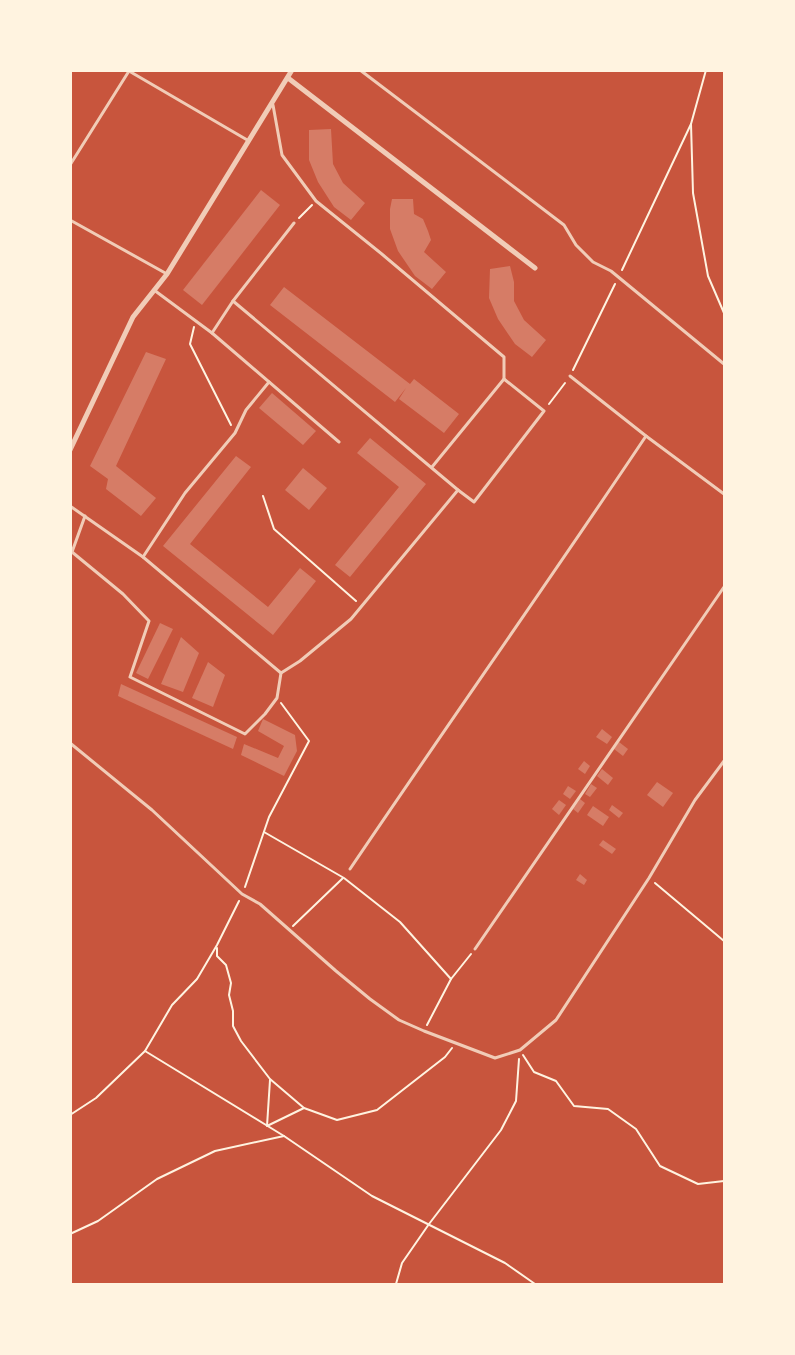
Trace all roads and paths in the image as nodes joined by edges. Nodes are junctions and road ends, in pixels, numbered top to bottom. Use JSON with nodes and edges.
{"nodes":[{"id":1,"x":292,"y":70,"type":"edge"},
{"id":2,"x":360,"y":70,"type":"edge"},
{"id":3,"x":706,"y":70,"type":"edge"},
{"id":4,"x":288,"y":78,"type":"junction"},
{"id":5,"x":272,"y":103,"type":"junction"},
{"id":6,"x":691,"y":124,"type":"junction"},
{"id":7,"x":249,"y":141,"type":"junction"},
{"id":8,"x":70,"y":165,"type":"edge"},
{"id":9,"x":316,"y":201,"type":"junction"},
{"id":10,"x":70,"y":220,"type":"edge"},
{"id":11,"x":294,"y":223,"type":"joint"},
{"id":12,"x":535,"y":267,"type":"dead end"},
{"id":13,"x":167,"y":274,"type":"junction"},
{"id":14,"x":618,"y":277,"type":"junction"},
{"id":15,"x":154,"y":290,"type":"junction"},
{"id":16,"x":233,"y":301,"type":"junction"},
{"id":17,"x":724,"y":314,"type":"edge"},
{"id":18,"x":195,"y":321,"type":"junction"},
{"id":19,"x":212,"y":333,"type":"junction"},
{"id":20,"x":724,"y":364,"type":"edge"},
{"id":21,"x":570,"y":376,"type":"junction"},
{"id":22,"x":504,"y":379,"type":"junction"},
{"id":23,"x":269,"y":382,"type":"junction"},
{"id":24,"x":544,"y":411,"type":"junction"},
{"id":25,"x":235,"y":433,"type":"junction"},
{"id":26,"x":646,"y":436,"type":"junction"},
{"id":27,"x":339,"y":442,"type":"dead end"},
{"id":28,"x":70,"y":450,"type":"edge"},
{"id":29,"x":432,"y":467,"type":"junction"},
{"id":30,"x":458,"y":490,"type":"junction"},
{"id":31,"x":724,"y":494,"type":"edge"},
{"id":32,"x":263,"y":496,"type":"dead end"},
{"id":33,"x":70,"y":506,"type":"edge"},
{"id":34,"x":85,"y":516,"type":"junction"},
{"id":35,"x":143,"y":557,"type":"junction"},
{"id":36,"x":724,"y":587,"type":"edge"},
{"id":37,"x":362,"y":607,"type":"junction"},
{"id":38,"x":281,"y":674,"type":"junction"},
{"id":39,"x":277,"y":698,"type":"junction"},
{"id":40,"x":70,"y":743,"type":"edge"},
{"id":41,"x":724,"y":761,"type":"edge"},
{"id":42,"x":264,"y":832,"type":"junction"},
{"id":43,"x":350,"y":869,"type":"dead end"},
{"id":44,"x":344,"y":878,"type":"junction"},
{"id":45,"x":649,"y":878,"type":"junction"},
{"id":46,"x":242,"y":894,"type":"junction"},
{"id":47,"x":289,"y":930,"type":"junction"},
{"id":48,"x":724,"y":941,"type":"edge"},
{"id":49,"x":217,"y":945,"type":"junction"},
{"id":50,"x":475,"y":949,"type":"joint"},
{"id":51,"x":451,"y":979,"type":"junction"},
{"id":52,"x":424,"y":1031,"type":"junction"},
{"id":53,"x":457,"y":1043,"type":"junction"},
{"id":54,"x":520,"y":1050,"type":"junction"},
{"id":55,"x":145,"y":1052,"type":"junction"},
{"id":56,"x":270,"y":1079,"type":"junction"},
{"id":57,"x":304,"y":1108,"type":"junction"},
{"id":58,"x":70,"y":1115,"type":"edge"},
{"id":59,"x":267,"y":1126,"type":"junction"},
{"id":60,"x":284,"y":1136,"type":"junction"},
{"id":61,"x":724,"y":1181,"type":"edge"},
{"id":62,"x":429,"y":1224,"type":"junction"},
{"id":63,"x":70,"y":1234,"type":"edge"},
{"id":64,"x":396,"y":1284,"type":"edge"},
{"id":65,"x":535,"y":1284,"type":"edge"}],
"edges":[{"from":1,"to":4,"type":"street"},
{"from":2,"to":14,"type":"lane"},
{"from":3,"to":6,"type":"path"},
{"from":4,"to":5,"type":"street"},
{"from":4,"to":12,"type":"street"},
{"from":5,"to":7,"type":"street"},
{"from":5,"to":9,"type":"lane"},
{"from":6,"to":14,"type":"path"},
{"from":6,"to":17,"type":"path"},
{"from":7,"to":8,"type":"lane"},
{"from":7,"to":13,"type":"street"},
{"from":9,"to":11,"type":"path"},
{"from":9,"to":22,"type":"lane"},
{"from":10,"to":13,"type":"lane"},
{"from":11,"to":16,"type":"lane"},
{"from":13,"to":15,"type":"street"},
{"from":14,"to":20,"type":"lane"},
{"from":14,"to":21,"type":"path"},
{"from":15,"to":18,"type":"lane"},
{"from":15,"to":28,"type":"street"},
{"from":16,"to":19,"type":"lane"},
{"from":16,"to":29,"type":"lane"},
{"from":18,"to":19,"type":"lane"},
{"from":18,"to":25,"type":"path"},
{"from":19,"to":23,"type":"lane"},
{"from":21,"to":24,"type":"path"},
{"from":21,"to":26,"type":"lane"},
{"from":22,"to":24,"type":"lane"},
{"from":22,"to":29,"type":"lane"},
{"from":23,"to":25,"type":"lane"},
{"from":23,"to":27,"type":"lane"},
{"from":24,"to":30,"type":"lane"},
{"from":25,"to":35,"type":"lane"},
{"from":26,"to":31,"type":"lane"},
{"from":26,"to":43,"type":"lane"},
{"from":29,"to":30,"type":"lane"},
{"from":30,"to":37,"type":"lane"},
{"from":32,"to":37,"type":"path"},
{"from":33,"to":34,"type":"lane"},
{"from":34,"to":35,"type":"lane"},
{"from":34,"to":39,"type":"lane"},
{"from":35,"to":38,"type":"lane"},
{"from":36,"to":50,"type":"lane"},
{"from":37,"to":38,"type":"lane"},
{"from":38,"to":39,"type":"lane"},
{"from":39,"to":42,"type":"path"},
{"from":40,"to":46,"type":"lane"},
{"from":41,"to":45,"type":"lane"},
{"from":42,"to":44,"type":"path"},
{"from":42,"to":46,"type":"path"},
{"from":44,"to":47,"type":"path"},
{"from":44,"to":51,"type":"path"},
{"from":45,"to":48,"type":"path"},
{"from":45,"to":54,"type":"lane"},
{"from":46,"to":47,"type":"lane"},
{"from":46,"to":49,"type":"path"},
{"from":47,"to":52,"type":"lane"},
{"from":49,"to":55,"type":"path"},
{"from":49,"to":56,"type":"path"},
{"from":50,"to":51,"type":"path"},
{"from":51,"to":52,"type":"path"},
{"from":52,"to":53,"type":"lane"},
{"from":53,"to":54,"type":"lane"},
{"from":53,"to":57,"type":"path"},
{"from":54,"to":61,"type":"path"},
{"from":54,"to":62,"type":"path"},
{"from":55,"to":58,"type":"path"},
{"from":55,"to":59,"type":"path"},
{"from":56,"to":57,"type":"path"},
{"from":56,"to":59,"type":"path"},
{"from":57,"to":59,"type":"path"},
{"from":59,"to":60,"type":"path"},
{"from":60,"to":62,"type":"path"},
{"from":60,"to":63,"type":"path"},
{"from":62,"to":64,"type":"path"},
{"from":62,"to":65,"type":"path"}]}
